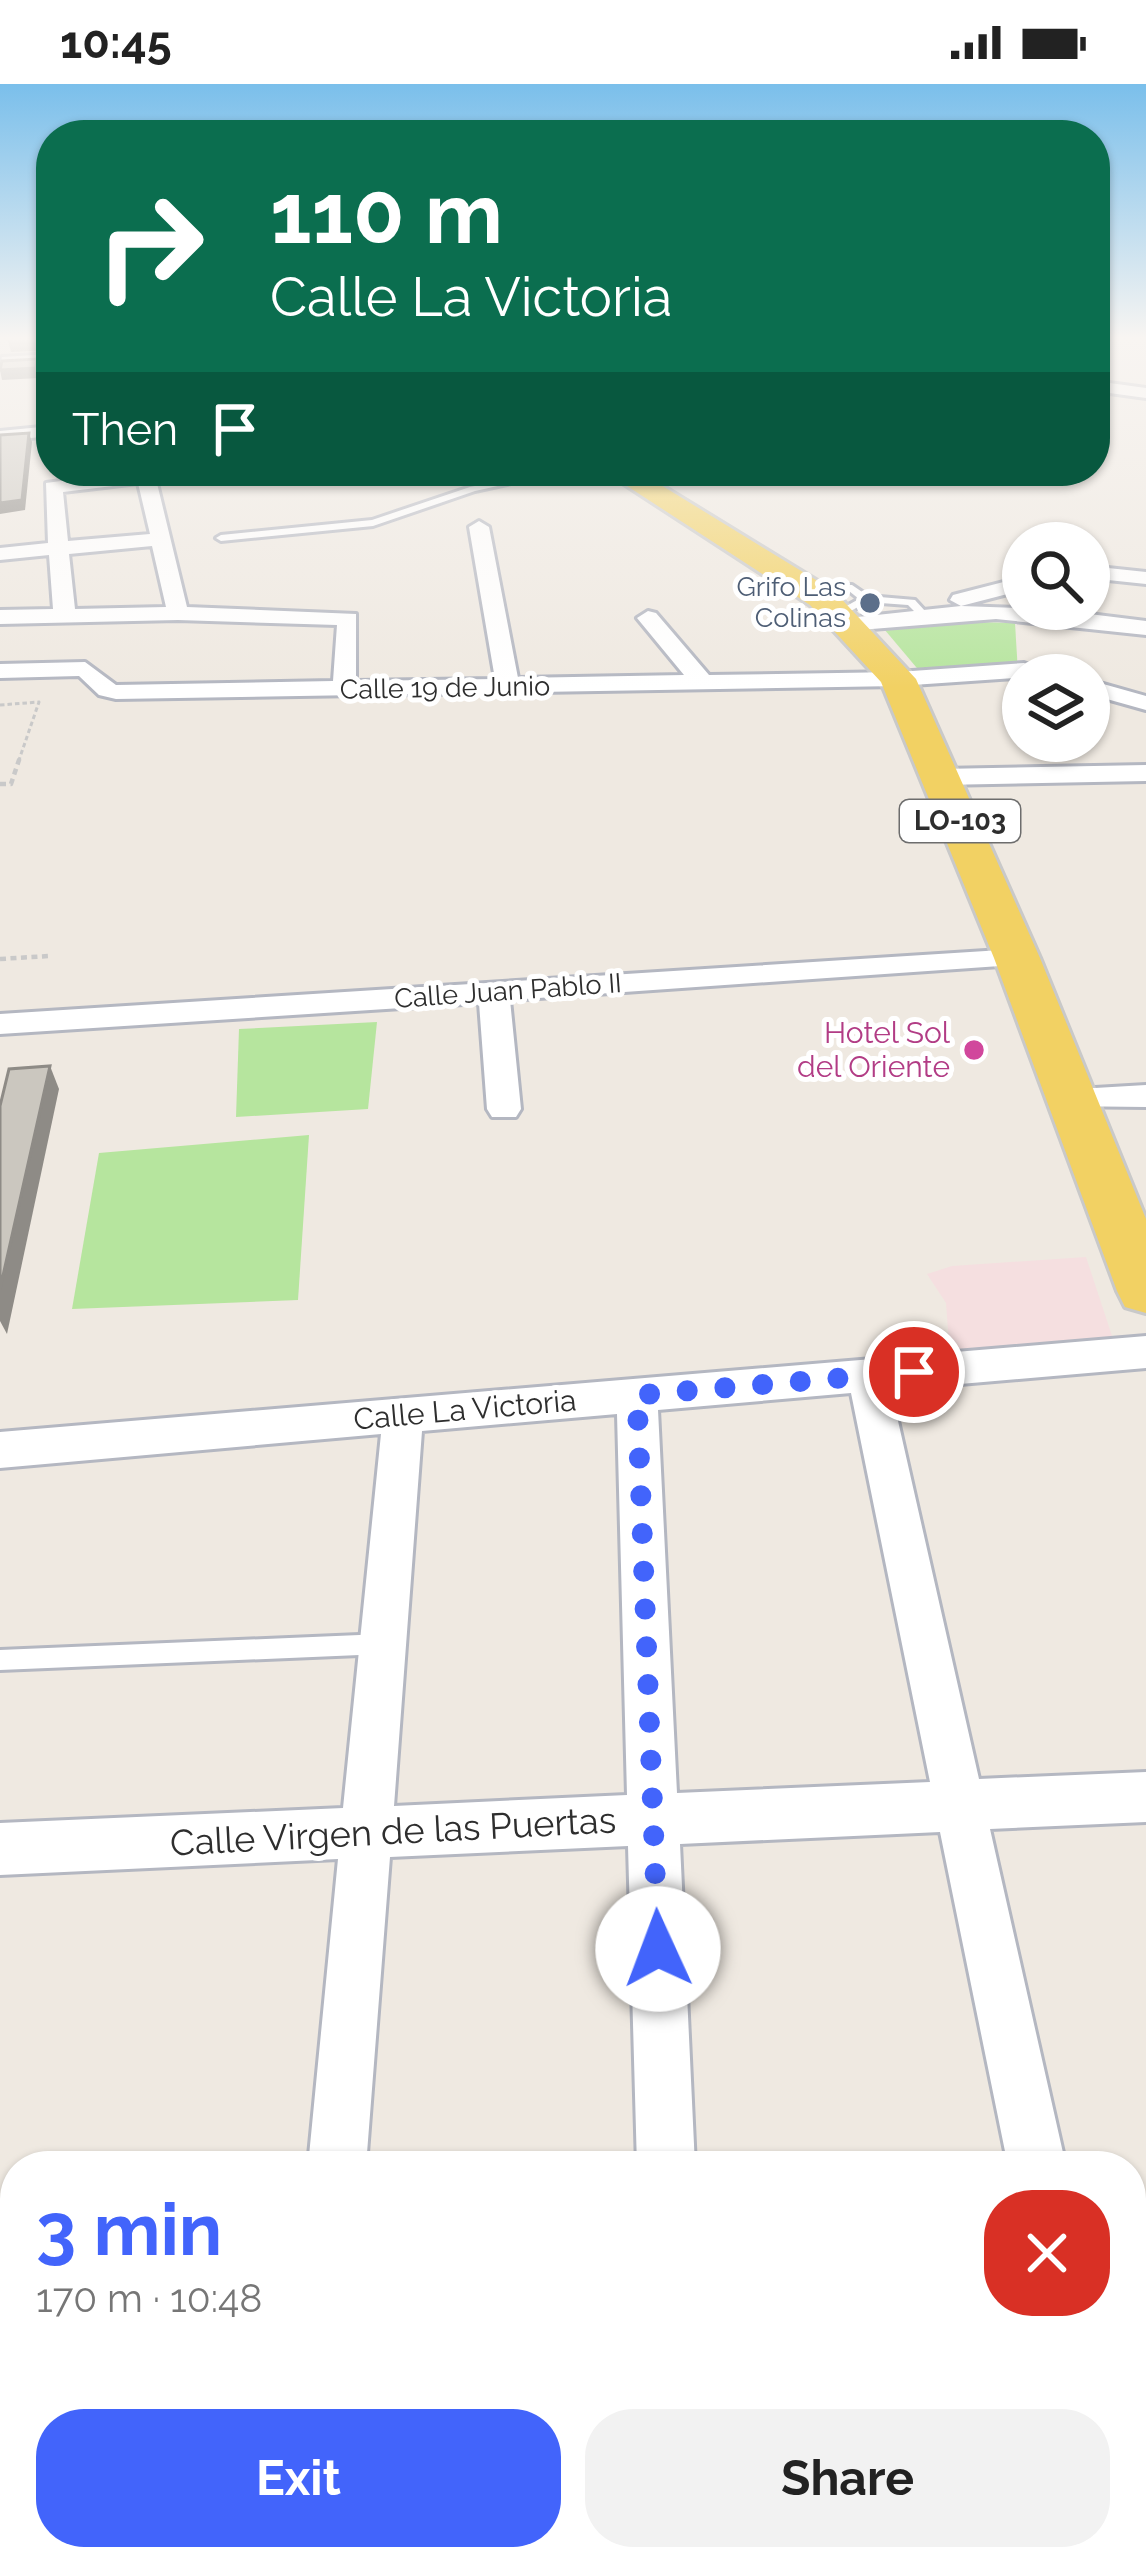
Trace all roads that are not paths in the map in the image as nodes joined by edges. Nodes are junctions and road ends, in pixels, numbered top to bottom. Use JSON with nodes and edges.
{"nodes":[{"id":1,"x":60,"y":486,"type":"edge"},
{"id":2,"x":147,"y":486,"type":"edge"},
{"id":3,"x":487,"y":486,"type":"edge"},
{"id":4,"x":642,"y":486,"type":"edge"},
{"id":5,"x":479,"y":527,"type":"dead end"},
{"id":6,"x":29,"y":528,"type":"edge"},
{"id":7,"x":158,"y":538,"type":"junction"},
{"id":8,"x":221,"y":538,"type":"dead end"},
{"id":9,"x":62,"y":549,"type":"junction"},
{"id":10,"x":0,"y":554,"type":"edge"},
{"id":11,"x":1110,"y":574,"type":"edge"},
{"id":12,"x":1146,"y":578,"type":"edge"},
{"id":13,"x":1002,"y":589,"type":"edge"},
{"id":14,"x":921,"y":612,"type":"junction"},
{"id":15,"x":178,"y":613,"type":"junction"},
{"id":16,"x":850,"y":613,"type":"junction"},
{"id":17,"x":0,"y":616,"type":"edge"},
{"id":18,"x":65,"y":616,"type":"junction"},
{"id":19,"x":648,"y":618,"type":"dead end"},
{"id":20,"x":1146,"y":628,"type":"edge"},
{"id":21,"x":1025,"y":648,"type":"edge"},
{"id":22,"x":0,"y":671,"type":"edge"},
{"id":23,"x":898,"y":679,"type":"junction"},
{"id":24,"x":703,"y":683,"type":"junction"},
{"id":25,"x":508,"y":687,"type":"junction"},
{"id":26,"x":344,"y":690,"type":"junction"},
{"id":27,"x":1110,"y":693,"type":"edge"},
{"id":28,"x":1146,"y":703,"type":"edge"},
{"id":29,"x":1146,"y":773,"type":"edge"},
{"id":30,"x":941,"y":777,"type":"junction"},
{"id":31,"x":1017,"y":958,"type":"junction"},
{"id":32,"x":494,"y":992,"type":"junction"},
{"id":33,"x":0,"y":1024,"type":"edge"},
{"id":34,"x":1146,"y":1096,"type":"edge"},
{"id":35,"x":1073,"y":1098,"type":"junction"},
{"id":36,"x":504,"y":1109,"type":"dead end"},
{"id":37,"x":1146,"y":1291,"type":"edge"},
{"id":38,"x":1146,"y":1352,"type":"edge"},
{"id":39,"x":868,"y":1376,"type":"junction"},
{"id":40,"x":637,"y":1395,"type":"junction"},
{"id":41,"x":403,"y":1415,"type":"junction"},
{"id":42,"x":0,"y":1450,"type":"edge"},
{"id":43,"x":382,"y":1644,"type":"junction"},
{"id":44,"x":0,"y":1660,"type":"edge"},
{"id":45,"x":1146,"y":1797,"type":"edge"},
{"id":46,"x":962,"y":1805,"type":"junction"},
{"id":47,"x":654,"y":1820,"type":"junction"},
{"id":48,"x":364,"y":1833,"type":"junction"},
{"id":49,"x":0,"y":1849,"type":"edge"},
{"id":50,"x":338,"y":2151,"type":"edge"},
{"id":51,"x":665,"y":2151,"type":"edge"},
{"id":52,"x":1034,"y":2151,"type":"edge"}],
"edges":[{"from":1,"to":6,"type":"street"},
{"from":2,"to":7,"type":"street"},
{"from":3,"to":8,"type":"lane"},
{"from":4,"to":16,"type":"main road","number":"LO-103"},
{"from":5,"to":25,"type":"street"},
{"from":6,"to":9,"type":"street"},
{"from":7,"to":9,"type":"street"},
{"from":7,"to":15,"type":"street"},
{"from":9,"to":10,"type":"street"},
{"from":9,"to":18,"type":"street"},
{"from":11,"to":12,"type":"street"},
{"from":13,"to":14,"type":"street"},
{"from":14,"to":16,"type":"street"},
{"from":14,"to":21,"type":"street"},
{"from":15,"to":18,"type":"street"},
{"from":15,"to":26,"type":"street"},
{"from":16,"to":23,"type":"main road","number":"LO-103"},
{"from":17,"to":18,"type":"street"},
{"from":19,"to":24,"type":"street"},
{"from":20,"to":21,"type":"street"},
{"from":21,"to":23,"type":"street","name":"Calle 19 de Junio"},
{"from":22,"to":26,"type":"street","name":"Calle 19 de Junio"},
{"from":23,"to":24,"type":"street","name":"Calle 19 de Junio"},
{"from":23,"to":30,"type":"main road","number":"LO-103"},
{"from":24,"to":25,"type":"street","name":"Calle 19 de Junio"},
{"from":25,"to":26,"type":"street","name":"Calle 19 de Junio"},
{"from":27,"to":28,"type":"street"},
{"from":29,"to":30,"type":"street"},
{"from":30,"to":31,"type":"main road","number":"LO-103"},
{"from":31,"to":32,"type":"street","name":"Calle Juan Pablo II"},
{"from":31,"to":35,"type":"main road","number":"LO-103"},
{"from":32,"to":33,"type":"street","name":"Calle Juan Pablo II"},
{"from":32,"to":36,"type":"street"},
{"from":34,"to":35,"type":"street"},
{"from":35,"to":37,"type":"main road","number":"LO-103"},
{"from":38,"to":39,"type":"street","name":"Calle La Victoria"},
{"from":39,"to":40,"type":"street","name":"Calle La Victoria"},
{"from":39,"to":46,"type":"street"},
{"from":40,"to":41,"type":"street","name":"Calle La Victoria"},
{"from":40,"to":47,"type":"street"},
{"from":41,"to":42,"type":"street","name":"Calle La Victoria"},
{"from":41,"to":43,"type":"street"},
{"from":43,"to":44,"type":"lane"},
{"from":43,"to":48,"type":"street"},
{"from":45,"to":46,"type":"street","name":"Calle Virgen de las Puertas"},
{"from":46,"to":47,"type":"street","name":"Calle Virgen de las Puertas"},
{"from":46,"to":52,"type":"street"},
{"from":47,"to":48,"type":"street","name":"Calle Virgen de las Puertas"},
{"from":47,"to":51,"type":"street"},
{"from":48,"to":49,"type":"street","name":"Calle Virgen de las Puertas"},
{"from":48,"to":50,"type":"street"}]}
